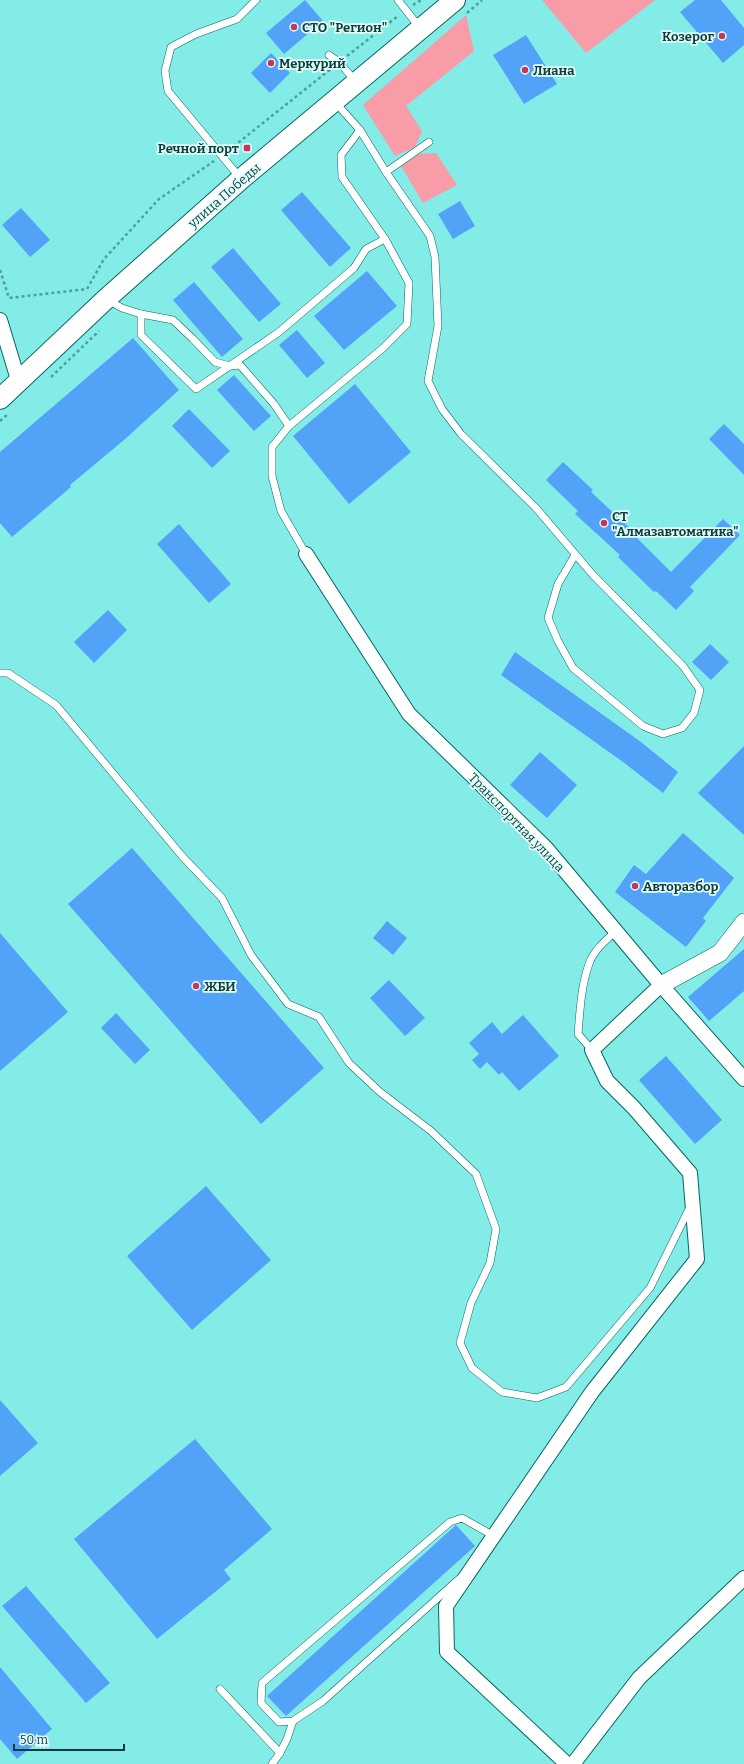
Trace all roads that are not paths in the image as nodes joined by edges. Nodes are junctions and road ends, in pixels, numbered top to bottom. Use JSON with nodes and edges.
{"nodes":[{"id":1,"x":256,"y":0,"type":"edge"},
{"id":2,"x":398,"y":0,"type":"edge"},
{"id":3,"x":460,"y":7,"type":"edge"},
{"id":4,"x":421,"y":29,"type":"junction"},
{"id":5,"x":329,"y":55,"type":"dead end"},
{"id":6,"x":356,"y":82,"type":"junction"},
{"id":7,"x":334,"y":100,"type":"junction"},
{"id":8,"x":360,"y":130,"type":"junction"},
{"id":9,"x":429,"y":142,"type":"dead end"},
{"id":10,"x":386,"y":172,"type":"junction"},
{"id":11,"x":241,"y":179,"type":"junction"},
{"id":12,"x":385,"y":239,"type":"junction"},
{"id":13,"x":106,"y":299,"type":"junction"},
{"id":14,"x":140,"y":314,"type":"junction"},
{"id":15,"x":0,"y":320,"type":"edge"},
{"id":16,"x":230,"y":366,"type":"junction"},
{"id":17,"x":19,"y":382,"type":"junction"},
{"id":18,"x":6,"y":405,"type":"edge"},
{"id":19,"x":289,"y":426,"type":"junction"},
{"id":20,"x":306,"y":554,"type":"joint"},
{"id":21,"x":575,"y":555,"type":"junction"},
{"id":22,"x":0,"y":673,"type":"edge"},
{"id":23,"x":744,"y":922,"type":"edge"},
{"id":24,"x":616,"y":931,"type":"junction"},
{"id":25,"x":661,"y":985,"type":"junction"},
{"id":26,"x":592,"y":1050,"type":"junction"},
{"id":27,"x":744,"y":1079,"type":"edge"},
{"id":28,"x":692,"y":1204,"type":"junction"},
{"id":29,"x":494,"y":1536,"type":"junction"},
{"id":30,"x":472,"y":1567,"type":"junction"},
{"id":31,"x":744,"y":1578,"type":"edge"},
{"id":32,"x":220,"y":1689,"type":"dead end"},
{"id":33,"x":293,"y":1721,"type":"junction"},
{"id":34,"x":280,"y":1753,"type":"junction"},
{"id":35,"x":272,"y":1764,"type":"edge"},
{"id":36,"x":567,"y":1764,"type":"edge"},
{"id":37,"x":573,"y":1764,"type":"edge"}],
"edges":[{"from":1,"to":11,"type":"lane"},
{"from":2,"to":4,"type":"lane"},
{"from":3,"to":4,"type":"main road","name":"улица Победы"},
{"from":4,"to":6,"type":"main road","name":"улица Победы"},
{"from":5,"to":6,"type":"lane"},
{"from":6,"to":7,"type":"main road","name":"улица Победы"},
{"from":7,"to":8,"type":"lane"},
{"from":7,"to":11,"type":"main road","name":"улица Победы"},
{"from":8,"to":10,"type":"lane"},
{"from":8,"to":12,"type":"lane"},
{"from":9,"to":10,"type":"lane"},
{"from":10,"to":21,"type":"lane"},
{"from":11,"to":13,"type":"main road","name":"улица Победы"},
{"from":12,"to":16,"type":"lane"},
{"from":12,"to":19,"type":"lane"},
{"from":13,"to":14,"type":"lane"},
{"from":13,"to":17,"type":"main road","name":"улица Победы"},
{"from":14,"to":16,"type":"lane"},
{"from":14,"to":16,"type":"lane"},
{"from":15,"to":17,"type":"street"},
{"from":16,"to":19,"type":"lane"},
{"from":17,"to":18,"type":"main road","name":"улица Победы"},
{"from":19,"to":20,"type":"lane"},
{"from":20,"to":24,"type":"street","name":"Транспортная улица"},
{"from":21,"to":21,"type":"lane"},
{"from":22,"to":28,"type":"lane"},
{"from":23,"to":25,"type":"street"},
{"from":24,"to":25,"type":"street","name":"Транспортная улица"},
{"from":24,"to":26,"type":"lane"},
{"from":25,"to":26,"type":"street"},
{"from":25,"to":27,"type":"street","name":"Транспортная улица"},
{"from":26,"to":28,"type":"street"},
{"from":28,"to":29,"type":"street"},
{"from":29,"to":30,"type":"street"},
{"from":29,"to":33,"type":"lane"},
{"from":30,"to":33,"type":"lane"},
{"from":30,"to":36,"type":"street"},
{"from":31,"to":37,"type":"street"},
{"from":32,"to":34,"type":"lane"},
{"from":33,"to":34,"type":"lane"},
{"from":34,"to":35,"type":"lane"}]}
